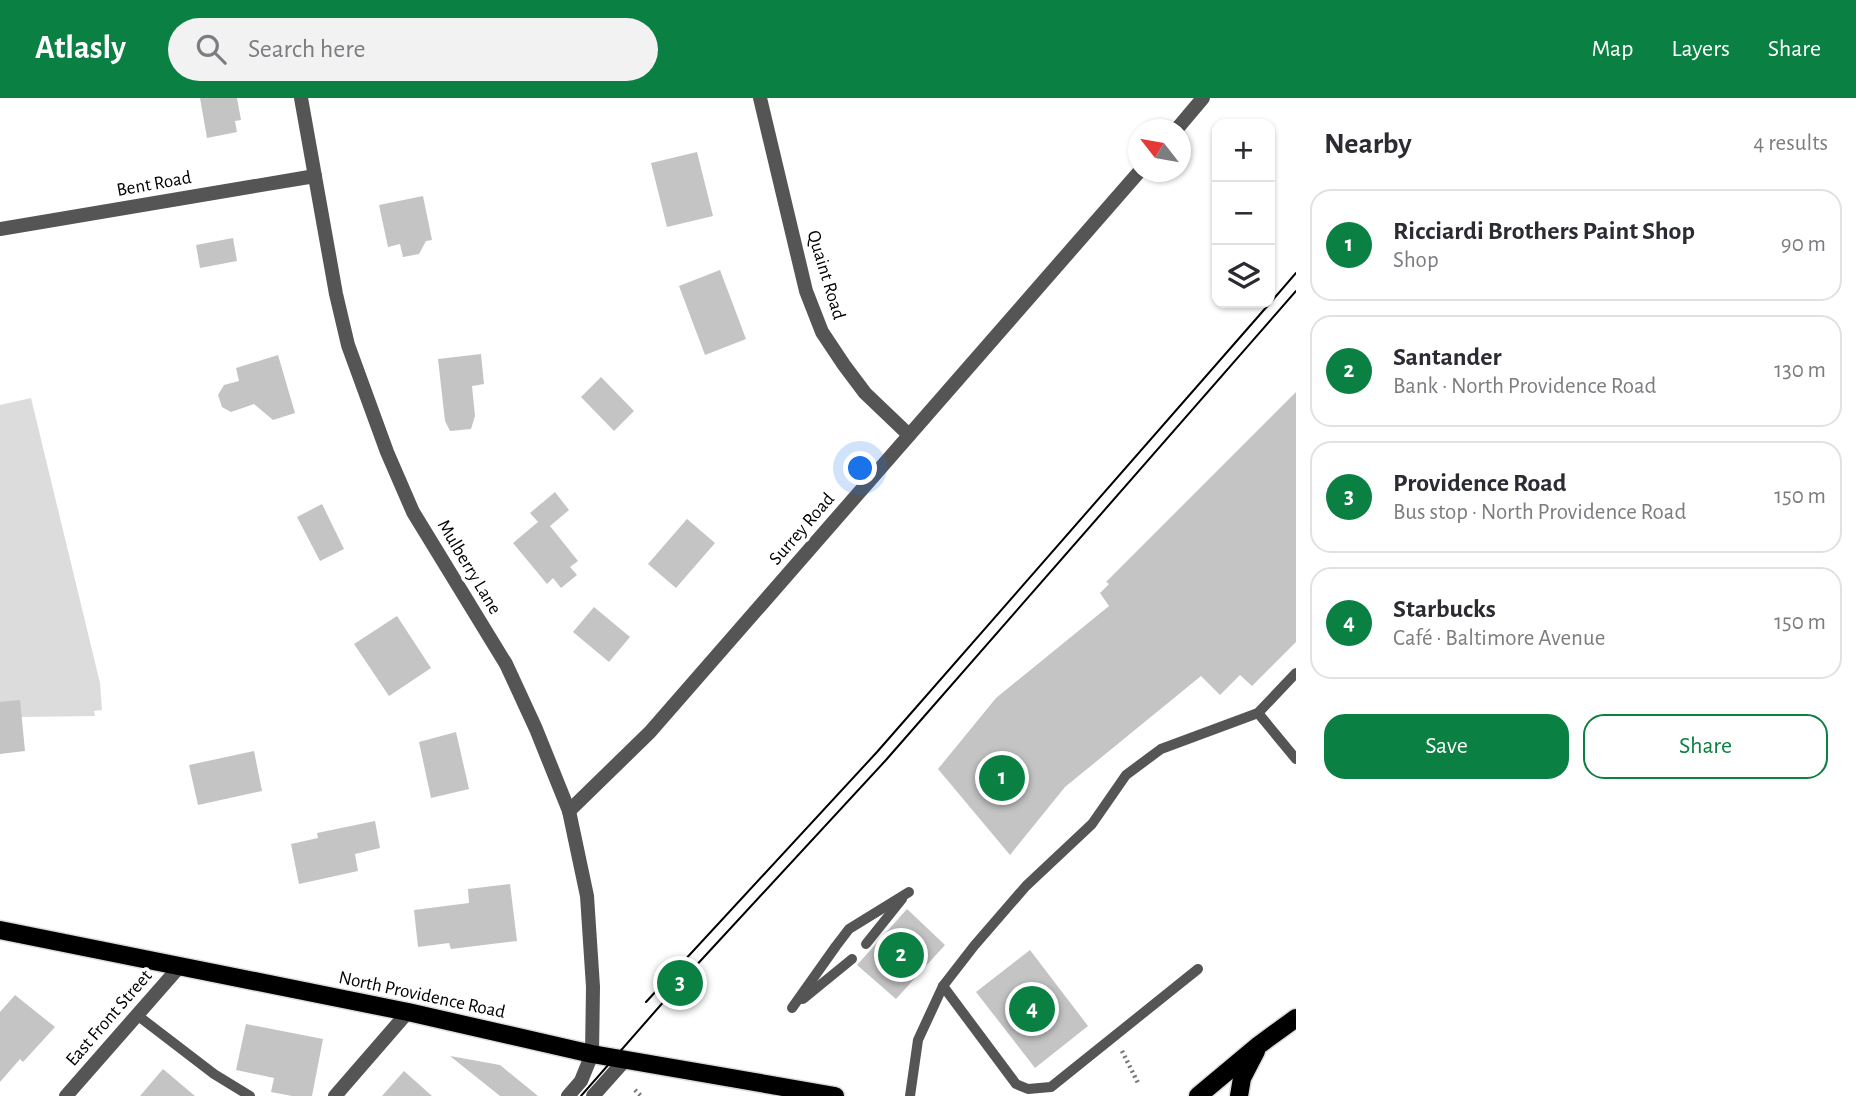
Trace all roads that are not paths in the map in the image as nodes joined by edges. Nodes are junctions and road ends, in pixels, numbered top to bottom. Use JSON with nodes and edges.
{"nodes":[{"id":1,"x":301,"y":98,"type":"edge"},
{"id":2,"x":760,"y":98,"type":"edge"},
{"id":3,"x":1203,"y":98,"type":"edge"},
{"id":4,"x":1185,"y":119,"type":"edge"},
{"id":5,"x":315,"y":176,"type":"junction"},
{"id":6,"x":1130,"y":182,"type":"edge"},
{"id":7,"x":0,"y":229,"type":"edge"},
{"id":8,"x":909,"y":435,"type":"junction"},
{"id":9,"x":1296,"y":673,"type":"edge"},
{"id":10,"x":1258,"y":713,"type":"junction"},
{"id":11,"x":1296,"y":759,"type":"edge"},
{"id":12,"x":569,"y":811,"type":"junction"},
{"id":13,"x":0,"y":930,"type":"edge"},
{"id":14,"x":866,"y":944,"type":"dead end"},
{"id":15,"x":852,"y":959,"type":"dead end"},
{"id":16,"x":181,"y":965,"type":"junction"},
{"id":17,"x":1198,"y":969,"type":"dead end"},
{"id":18,"x":943,"y":986,"type":"junction"},
{"id":19,"x":408,"y":1012,"type":"junction"},
{"id":20,"x":137,"y":1015,"type":"junction"},
{"id":21,"x":1296,"y":1018,"type":"edge"},
{"id":22,"x":1259,"y":1045,"type":"junction"},
{"id":23,"x":592,"y":1054,"type":"junction"},
{"id":24,"x":626,"y":1059,"type":"junction"},
{"id":25,"x":66,"y":1096,"type":"edge"},
{"id":26,"x":250,"y":1096,"type":"edge"},
{"id":27,"x":335,"y":1096,"type":"edge"},
{"id":28,"x":568,"y":1096,"type":"edge"},
{"id":29,"x":593,"y":1096,"type":"edge"},
{"id":30,"x":835,"y":1096,"type":"edge"},
{"id":31,"x":911,"y":1096,"type":"edge"},
{"id":32,"x":1198,"y":1096,"type":"edge"},
{"id":33,"x":1239,"y":1096,"type":"edge"}],
"edges":[{"from":1,"to":5,"type":"street","name":"Mulberry Lane"},
{"from":2,"to":8,"type":"street","name":"Quaint Road"},
{"from":3,"to":4,"type":"street"},
{"from":5,"to":7,"type":"street","name":"Bent Road"},
{"from":5,"to":12,"type":"street","name":"Mulberry Lane"},
{"from":6,"to":8,"type":"street","name":"Surrey Road"},
{"from":8,"to":12,"type":"street","name":"Surrey Road"},
{"from":9,"to":10,"type":"lane"},
{"from":10,"to":11,"type":"lane"},
{"from":10,"to":18,"type":"lane"},
{"from":12,"to":23,"type":"street","name":"Mulberry Lane"},
{"from":13,"to":16,"type":"main road","name":"North Providence Road"},
{"from":14,"to":15,"type":"lane"},
{"from":16,"to":19,"type":"main road","name":"North Providence Road"},
{"from":16,"to":20,"type":"street","name":"East Front Street"},
{"from":17,"to":18,"type":"lane"},
{"from":18,"to":31,"type":"lane"},
{"from":19,"to":23,"type":"main road","name":"North Providence Road"},
{"from":19,"to":27,"type":"street"},
{"from":20,"to":25,"type":"street","name":"East Front Street"},
{"from":20,"to":26,"type":"lane"},
{"from":21,"to":22,"type":"main road"},
{"from":22,"to":32,"type":"main road"},
{"from":22,"to":33,"type":"main road"},
{"from":23,"to":24,"type":"main road","name":"North Providence Road"},
{"from":23,"to":28,"type":"street"},
{"from":24,"to":29,"type":"street"},
{"from":24,"to":30,"type":"main road","name":"North Providence Road"}]}
